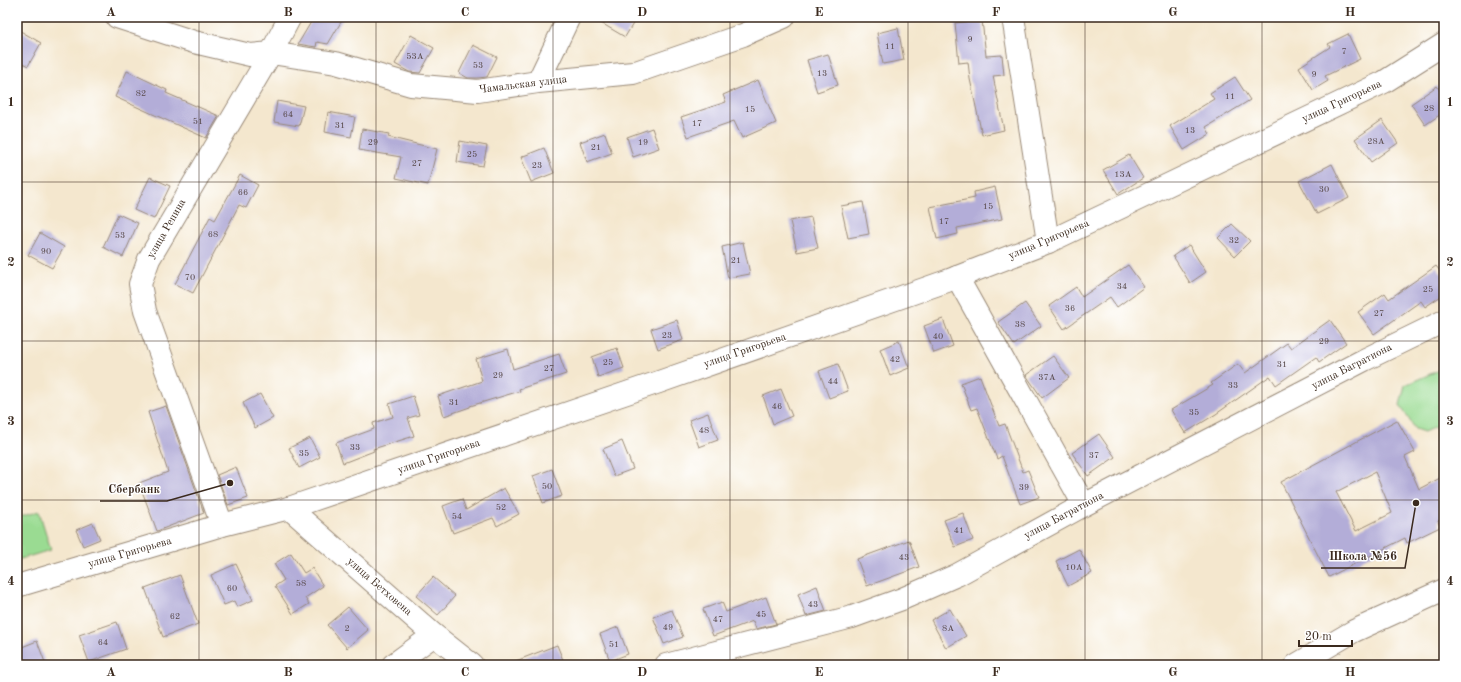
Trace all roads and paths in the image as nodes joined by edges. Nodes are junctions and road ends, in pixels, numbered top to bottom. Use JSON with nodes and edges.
{"nodes":[{"id":1,"x":117,"y":17,"type":"edge"},
{"id":2,"x":290,"y":17,"type":"edge"},
{"id":3,"x":570,"y":17,"type":"edge"},
{"id":4,"x":784,"y":17,"type":"edge"},
{"id":5,"x":1013,"y":17,"type":"edge"},
{"id":6,"x":1444,"y":44,"type":"edge"},
{"id":7,"x":271,"y":53,"type":"junction"},
{"id":8,"x":538,"y":82,"type":"junction"},
{"id":9,"x":1048,"y":242,"type":"junction"},
{"id":10,"x":957,"y":277,"type":"junction"},
{"id":11,"x":1444,"y":321,"type":"edge"},
{"id":12,"x":1084,"y":505,"type":"junction"},
{"id":13,"x":289,"y":508,"type":"junction"},
{"id":14,"x":222,"y":525,"type":"junction"},
{"id":15,"x":17,"y":586,"type":"edge"},
{"id":16,"x":1444,"y":590,"type":"edge"},
{"id":17,"x":434,"y":635,"type":"junction"},
{"id":18,"x":393,"y":665,"type":"edge"},
{"id":19,"x":472,"y":665,"type":"edge"},
{"id":20,"x":666,"y":665,"type":"edge"},
{"id":21,"x":1296,"y":665,"type":"edge"}],
"edges":[{"from":1,"to":7,"type":"street","name":"Чамальская улица"},
{"from":2,"to":7,"type":"street","name":"улица Репина"},
{"from":3,"to":8,"type":"street"},
{"from":4,"to":8,"type":"street","name":"Чамальская улица"},
{"from":5,"to":9,"type":"street"},
{"from":6,"to":9,"type":"street","name":"улица Григорьева"},
{"from":7,"to":8,"type":"street","name":"Чамальская улица"},
{"from":7,"to":14,"type":"street","name":"улица Репина"},
{"from":9,"to":10,"type":"street","name":"улица Григорьева"},
{"from":10,"to":12,"type":"street"},
{"from":10,"to":13,"type":"street","name":"улица Григорьева"},
{"from":11,"to":12,"type":"street","name":"улица Багратиона"},
{"from":12,"to":20,"type":"street","name":"улица Багратиона"},
{"from":13,"to":14,"type":"street","name":"улица Григорьева"},
{"from":13,"to":17,"type":"street","name":"улица Бетховена"},
{"from":14,"to":15,"type":"street","name":"улица Григорьева"},
{"from":16,"to":21,"type":"street"},
{"from":17,"to":18,"type":"street"},
{"from":17,"to":19,"type":"street","name":"улица Бетховена"}]}
